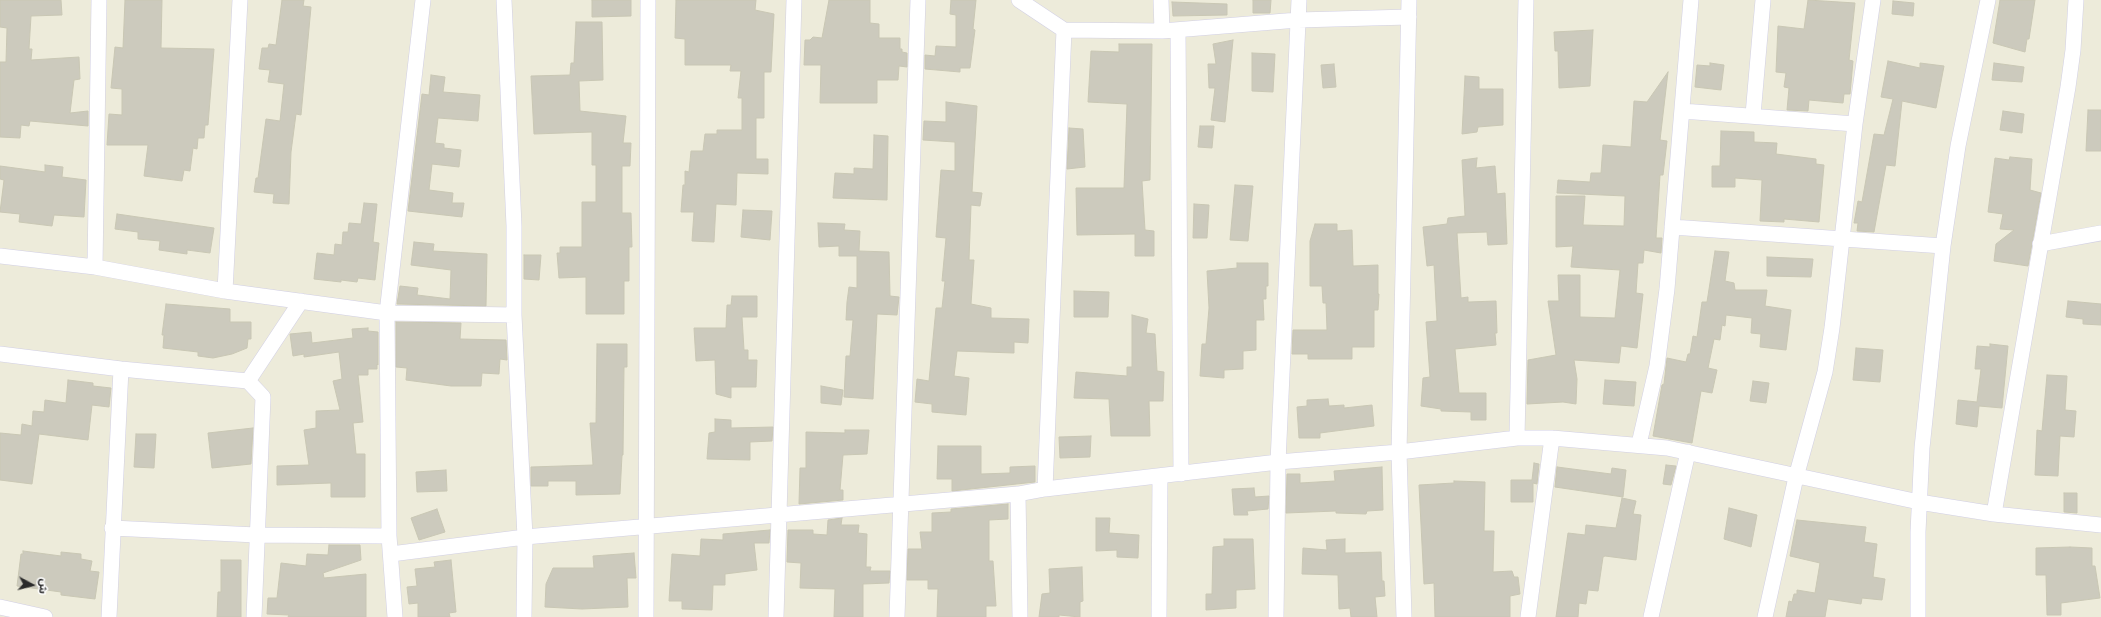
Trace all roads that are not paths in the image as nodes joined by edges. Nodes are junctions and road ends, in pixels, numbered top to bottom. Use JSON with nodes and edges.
{"nodes":[{"id":1,"x":99,"y":0,"type":"edge"},
{"id":2,"x":240,"y":0,"type":"edge"},
{"id":3,"x":423,"y":0,"type":"edge"},
{"id":4,"x":504,"y":0,"type":"edge"},
{"id":5,"x":648,"y":0,"type":"edge"},
{"id":6,"x":794,"y":0,"type":"edge"},
{"id":7,"x":918,"y":0,"type":"edge"},
{"id":8,"x":1019,"y":0,"type":"edge"},
{"id":9,"x":1161,"y":0,"type":"edge"},
{"id":10,"x":1299,"y":0,"type":"edge"},
{"id":11,"x":1413,"y":0,"type":"edge"},
{"id":12,"x":1526,"y":0,"type":"edge"},
{"id":13,"x":1691,"y":0,"type":"edge"},
{"id":14,"x":1763,"y":0,"type":"edge"},
{"id":15,"x":1873,"y":0,"type":"edge"},
{"id":16,"x":1988,"y":0,"type":"edge"},
{"id":17,"x":2076,"y":0,"type":"edge"},
{"id":18,"x":1409,"y":17,"type":"junction"},
{"id":19,"x":1298,"y":20,"type":"junction"},
{"id":20,"x":1064,"y":30,"type":"junction"},
{"id":21,"x":1178,"y":30,"type":"junction"},
{"id":22,"x":1162,"y":31,"type":"junction"},
{"id":23,"x":1682,"y":111,"type":"junction"},
{"id":24,"x":1753,"y":115,"type":"junction"},
{"id":25,"x":1855,"y":124,"type":"junction"},
{"id":26,"x":1672,"y":228,"type":"junction"},
{"id":27,"x":2101,"y":233,"type":"edge"},
{"id":28,"x":1842,"y":238,"type":"junction"},
{"id":29,"x":2040,"y":244,"type":"junction"},
{"id":30,"x":1943,"y":246,"type":"junction"},
{"id":31,"x":0,"y":256,"type":"edge"},
{"id":32,"x":95,"y":267,"type":"junction"},
{"id":33,"x":225,"y":291,"type":"junction"},
{"id":34,"x":301,"y":301,"type":"junction"},
{"id":35,"x":387,"y":313,"type":"junction"},
{"id":36,"x":514,"y":316,"type":"junction"},
{"id":37,"x":0,"y":354,"type":"edge"},
{"id":38,"x":121,"y":369,"type":"junction"},
{"id":39,"x":248,"y":381,"type":"junction"},
{"id":40,"x":1517,"y":438,"type":"junction"},
{"id":41,"x":1552,"y":438,"type":"junction"},
{"id":42,"x":1639,"y":444,"type":"junction"},
{"id":43,"x":1399,"y":452,"type":"junction"},
{"id":44,"x":1688,"y":452,"type":"junction"},
{"id":45,"x":1278,"y":462,"type":"junction"},
{"id":46,"x":1181,"y":474,"type":"junction"},
{"id":47,"x":1160,"y":476,"type":"junction"},
{"id":48,"x":1796,"y":477,"type":"junction"},
{"id":49,"x":1045,"y":489,"type":"junction"},
{"id":50,"x":1018,"y":494,"type":"junction"},
{"id":51,"x":1919,"y":502,"type":"junction"},
{"id":52,"x":900,"y":504,"type":"junction"},
{"id":53,"x":777,"y":514,"type":"junction"},
{"id":54,"x":1994,"y":514,"type":"junction"},
{"id":55,"x":2101,"y":525,"type":"edge"},
{"id":56,"x":648,"y":526,"type":"junction"},
{"id":57,"x":112,"y":528,"type":"junction"},
{"id":58,"x":256,"y":535,"type":"junction"},
{"id":59,"x":389,"y":536,"type":"junction"},
{"id":60,"x":525,"y":537,"type":"junction"},
{"id":61,"x":391,"y":554,"type":"junction"},
{"id":62,"x":0,"y":607,"type":"edge"},
{"id":63,"x":45,"y":617,"type":"edge"},
{"id":64,"x":109,"y":617,"type":"edge"},
{"id":65,"x":254,"y":617,"type":"edge"},
{"id":66,"x":395,"y":617,"type":"edge"},
{"id":67,"x":524,"y":617,"type":"edge"},
{"id":68,"x":646,"y":617,"type":"edge"},
{"id":69,"x":776,"y":617,"type":"edge"},
{"id":70,"x":897,"y":617,"type":"edge"},
{"id":71,"x":1020,"y":617,"type":"edge"},
{"id":72,"x":1159,"y":617,"type":"edge"},
{"id":73,"x":1276,"y":617,"type":"edge"},
{"id":74,"x":1404,"y":617,"type":"edge"},
{"id":75,"x":1528,"y":617,"type":"edge"},
{"id":76,"x":1651,"y":617,"type":"edge"},
{"id":77,"x":1765,"y":617,"type":"edge"},
{"id":78,"x":1918,"y":617,"type":"edge"}],
"edges":[{"from":1,"to":32,"type":"street"},
{"from":2,"to":33,"type":"street"},
{"from":3,"to":35,"type":"street"},
{"from":4,"to":36,"type":"street"},
{"from":5,"to":56,"type":"street"},
{"from":6,"to":53,"type":"street"},
{"from":7,"to":52,"type":"street"},
{"from":8,"to":20,"type":"street"},
{"from":9,"to":22,"type":"street"},
{"from":10,"to":19,"type":"street"},
{"from":11,"to":18,"type":"street"},
{"from":12,"to":40,"type":"street"},
{"from":13,"to":23,"type":"street"},
{"from":14,"to":24,"type":"street"},
{"from":15,"to":25,"type":"street"},
{"from":16,"to":30,"type":"street"},
{"from":17,"to":29,"type":"street"},
{"from":18,"to":19,"type":"street"},
{"from":18,"to":43,"type":"street"},
{"from":19,"to":21,"type":"street"},
{"from":19,"to":45,"type":"street"},
{"from":20,"to":22,"type":"street"},
{"from":20,"to":49,"type":"street"},
{"from":21,"to":22,"type":"street"},
{"from":21,"to":46,"type":"street"},
{"from":23,"to":24,"type":"street"},
{"from":23,"to":26,"type":"street"},
{"from":24,"to":25,"type":"street"},
{"from":25,"to":28,"type":"street"},
{"from":26,"to":28,"type":"street"},
{"from":26,"to":42,"type":"street"},
{"from":27,"to":29,"type":"street"},
{"from":28,"to":30,"type":"street"},
{"from":28,"to":48,"type":"street"},
{"from":29,"to":54,"type":"street"},
{"from":30,"to":51,"type":"street"},
{"from":31,"to":32,"type":"street"},
{"from":32,"to":33,"type":"street"},
{"from":33,"to":34,"type":"street"},
{"from":34,"to":35,"type":"street"},
{"from":34,"to":39,"type":"street"},
{"from":35,"to":36,"type":"street"},
{"from":35,"to":59,"type":"street"},
{"from":36,"to":60,"type":"street"},
{"from":37,"to":38,"type":"street"},
{"from":38,"to":39,"type":"street"},
{"from":38,"to":57,"type":"street"},
{"from":39,"to":58,"type":"street"},
{"from":40,"to":41,"type":"street"},
{"from":40,"to":43,"type":"street"},
{"from":41,"to":42,"type":"street"},
{"from":41,"to":75,"type":"street"},
{"from":42,"to":44,"type":"street"},
{"from":43,"to":45,"type":"street"},
{"from":43,"to":74,"type":"street"},
{"from":44,"to":48,"type":"street"},
{"from":44,"to":76,"type":"street"},
{"from":45,"to":46,"type":"street"},
{"from":45,"to":73,"type":"street"},
{"from":46,"to":47,"type":"street"},
{"from":47,"to":49,"type":"street"},
{"from":47,"to":72,"type":"street"},
{"from":48,"to":51,"type":"street"},
{"from":48,"to":77,"type":"street"},
{"from":49,"to":50,"type":"street"},
{"from":50,"to":52,"type":"street"},
{"from":50,"to":71,"type":"street"},
{"from":51,"to":54,"type":"street"},
{"from":51,"to":78,"type":"street"},
{"from":52,"to":53,"type":"street"},
{"from":52,"to":70,"type":"street"},
{"from":53,"to":56,"type":"street"},
{"from":53,"to":69,"type":"street"},
{"from":54,"to":55,"type":"street"},
{"from":56,"to":60,"type":"street"},
{"from":56,"to":68,"type":"street"},
{"from":57,"to":58,"type":"street"},
{"from":57,"to":64,"type":"street"},
{"from":58,"to":59,"type":"street"},
{"from":58,"to":65,"type":"street"},
{"from":59,"to":61,"type":"street"},
{"from":60,"to":61,"type":"street"},
{"from":60,"to":67,"type":"street"},
{"from":61,"to":66,"type":"street"},
{"from":62,"to":63,"type":"street"}]}
